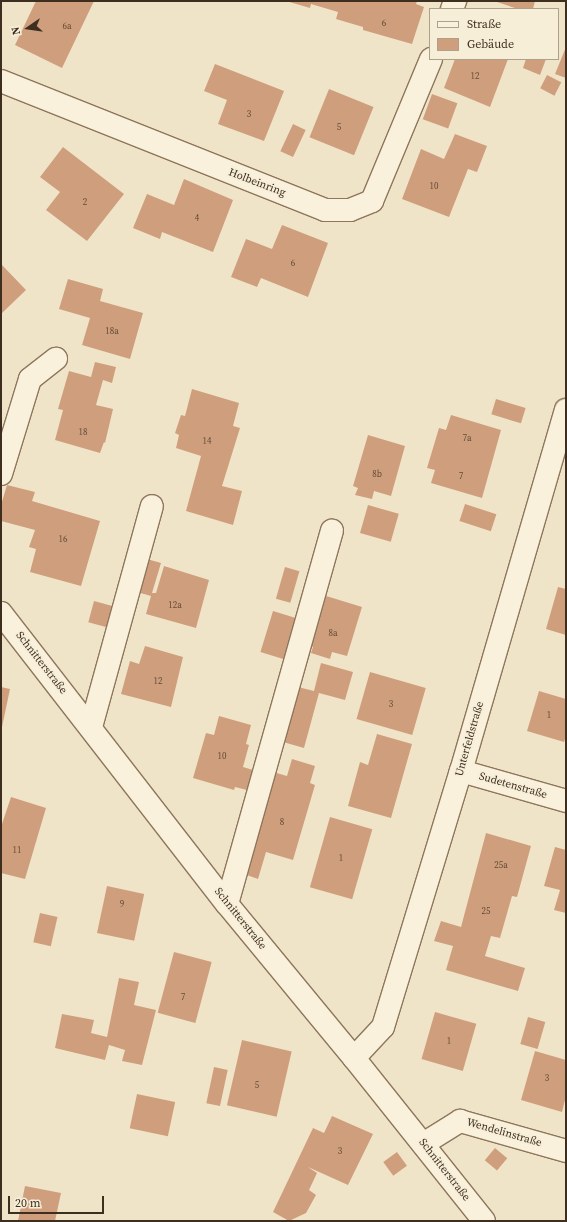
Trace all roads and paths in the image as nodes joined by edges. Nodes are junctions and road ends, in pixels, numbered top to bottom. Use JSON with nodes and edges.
{"nodes":[{"id":1,"x":431,"y":60,"type":"edge"},
{"id":2,"x":1,"y":81,"type":"edge"},
{"id":3,"x":56,"y":359,"type":"dead end"},
{"id":4,"x":566,"y":410,"type":"edge"},
{"id":5,"x":1,"y":474,"type":"edge"},
{"id":6,"x":152,"y":506,"type":"dead end"},
{"id":7,"x":332,"y":530,"type":"dead end"},
{"id":8,"x":1,"y":613,"type":"edge"},
{"id":9,"x":91,"y":727,"type":"junction"},
{"id":10,"x":461,"y":771,"type":"junction"},
{"id":11,"x":566,"y":801,"type":"edge"},
{"id":12,"x":227,"y":904,"type":"junction"},
{"id":13,"x":354,"y":1058,"type":"junction"},
{"id":14,"x":424,"y":1144,"type":"junction"},
{"id":15,"x":566,"y":1151,"type":"edge"},
{"id":16,"x":484,"y":1221,"type":"edge"}],
"edges":[{"from":1,"to":2,"type":"street","name":"Holbeinring"},
{"from":3,"to":5,"type":"street"},
{"from":4,"to":10,"type":"street","name":"Unterfeldstraße"},
{"from":6,"to":9,"type":"street"},
{"from":7,"to":12,"type":"street"},
{"from":8,"to":9,"type":"street","name":"Schnitterstraße"},
{"from":9,"to":12,"type":"street","name":"Schnitterstraße"},
{"from":10,"to":11,"type":"street","name":"Sudetenstraße"},
{"from":10,"to":13,"type":"street","name":"Unterfeldstraße"},
{"from":12,"to":13,"type":"street","name":"Schnitterstraße"},
{"from":13,"to":14,"type":"street","name":"Schnitterstraße"},
{"from":14,"to":15,"type":"street","name":"Wendelinstraße"},
{"from":14,"to":16,"type":"street","name":"Schnitterstraße"}]}
